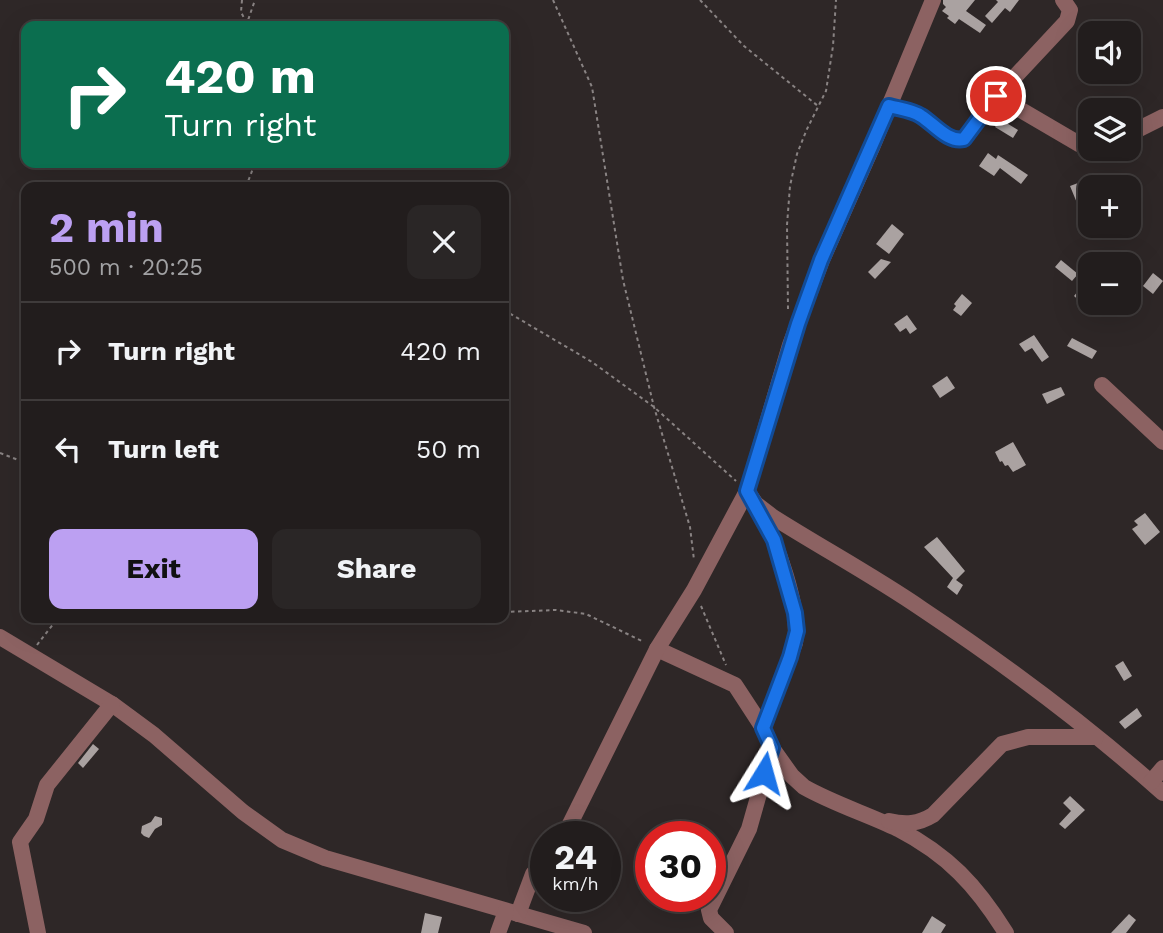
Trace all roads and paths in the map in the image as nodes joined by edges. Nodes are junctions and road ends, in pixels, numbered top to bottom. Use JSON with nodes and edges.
{"nodes":[{"id":1,"x":242,"y":0,"type":"edge"},
{"id":2,"x":255,"y":0,"type":"edge"},
{"id":3,"x":553,"y":0,"type":"edge"},
{"id":4,"x":700,"y":0,"type":"edge"},
{"id":5,"x":836,"y":0,"type":"edge"},
{"id":6,"x":933,"y":0,"type":"edge"},
{"id":7,"x":1063,"y":0,"type":"edge"},
{"id":8,"x":245,"y":21,"type":"edge"},
{"id":9,"x":248,"y":21,"type":"edge"},
{"id":10,"x":996,"y":96,"type":"junction"},
{"id":11,"x":889,"y":106,"type":"junction"},
{"id":12,"x":819,"y":107,"type":"junction"},
{"id":13,"x":1163,"y":117,"type":"edge"},
{"id":14,"x":1141,"y":128,"type":"edge"},
{"id":15,"x":1078,"y":143,"type":"edge"},
{"id":16,"x":788,"y":312,"type":"dead end"},
{"id":17,"x":509,"y":313,"type":"edge"},
{"id":18,"x":1102,"y":385,"type":"dead end"},
{"id":19,"x":653,"y":407,"type":"junction"},
{"id":20,"x":1163,"y":442,"type":"edge"},
{"id":21,"x":0,"y":453,"type":"edge"},
{"id":22,"x":21,"y":461,"type":"edge"},
{"id":23,"x":752,"y":498,"type":"junction"},
{"id":24,"x":695,"y":562,"type":"dead end"},
{"id":25,"x":694,"y":590,"type":"junction"},
{"id":26,"x":509,"y":612,"type":"edge"},
{"id":27,"x":54,"y":623,"type":"edge"},
{"id":28,"x":0,"y":637,"type":"edge"},
{"id":29,"x":657,"y":649,"type":"junction"},
{"id":30,"x":30,"y":654,"type":"junction"},
{"id":31,"x":735,"y":685,"type":"junction"},
{"id":32,"x":112,"y":704,"type":"junction"},
{"id":33,"x":763,"y":728,"type":"junction"},
{"id":34,"x":1096,"y":737,"type":"junction"},
{"id":35,"x":772,"y":748,"type":"junction"},
{"id":36,"x":1163,"y":768,"type":"edge"},
{"id":37,"x":1157,"y":788,"type":"edge"},
{"id":38,"x":867,"y":816,"type":"junction"},
{"id":39,"x":571,"y":821,"type":"edge"},
{"id":40,"x":530,"y":880,"type":"edge"},
{"id":41,"x":512,"y":913,"type":"junction"},
{"id":42,"x":38,"y":933,"type":"edge"},
{"id":43,"x":498,"y":933,"type":"edge"},
{"id":44,"x":584,"y":933,"type":"edge"},
{"id":45,"x":726,"y":933,"type":"edge"},
{"id":46,"x":1006,"y":933,"type":"edge"}],
"edges":[{"from":1,"to":8,"type":"path"},
{"from":2,"to":9,"type":"path"},
{"from":3,"to":19,"type":"path"},
{"from":4,"to":12,"type":"path"},
{"from":5,"to":12,"type":"path"},
{"from":6,"to":11,"type":"street"},
{"from":7,"to":10,"type":"street"},
{"from":10,"to":11,"type":"street"},
{"from":10,"to":15,"type":"street"},
{"from":11,"to":23,"type":"street"},
{"from":12,"to":16,"type":"path"},
{"from":13,"to":14,"type":"street"},
{"from":17,"to":19,"type":"path"},
{"from":18,"to":20,"type":"street"},
{"from":19,"to":23,"type":"path"},
{"from":19,"to":24,"type":"path"},
{"from":21,"to":22,"type":"path"},
{"from":23,"to":25,"type":"street"},
{"from":23,"to":33,"type":"street"},
{"from":23,"to":34,"type":"street"},
{"from":25,"to":29,"type":"street"},
{"from":25,"to":31,"type":"path"},
{"from":26,"to":29,"type":"path"},
{"from":27,"to":30,"type":"path"},
{"from":28,"to":30,"type":"street"},
{"from":29,"to":31,"type":"street"},
{"from":29,"to":39,"type":"street"},
{"from":30,"to":32,"type":"street"},
{"from":31,"to":33,"type":"street"},
{"from":32,"to":41,"type":"street"},
{"from":32,"to":42,"type":"street"},
{"from":33,"to":35,"type":"street"},
{"from":34,"to":37,"type":"street"},
{"from":34,"to":38,"type":"street"},
{"from":35,"to":38,"type":"street"},
{"from":35,"to":45,"type":"street"},
{"from":36,"to":37,"type":"street"},
{"from":38,"to":46,"type":"street"},
{"from":40,"to":41,"type":"street"},
{"from":41,"to":43,"type":"street"},
{"from":41,"to":44,"type":"street"}]}
